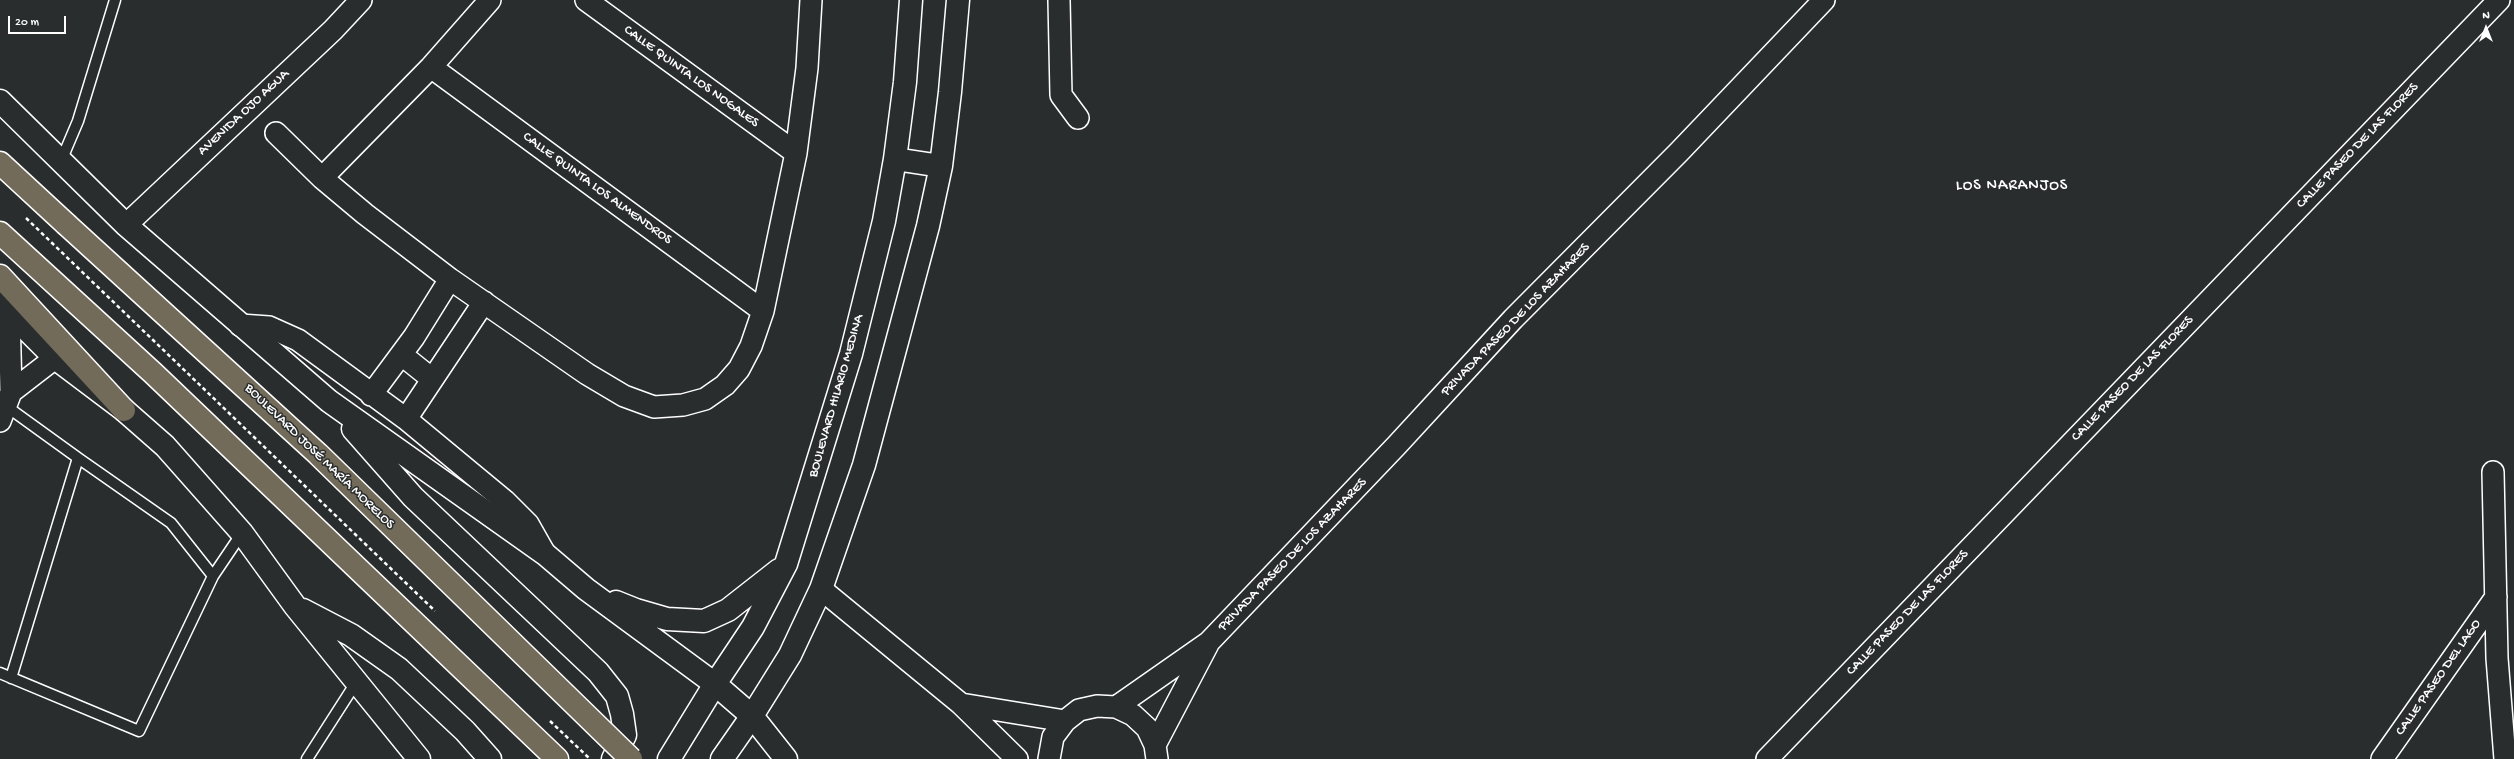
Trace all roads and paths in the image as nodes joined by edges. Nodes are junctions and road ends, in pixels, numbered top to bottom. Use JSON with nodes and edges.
{"nodes":[{"id":1,"x":361,"y":0,"type":"edge"},
{"id":2,"x":490,"y":0,"type":"edge"},
{"id":3,"x":586,"y":0,"type":"edge"},
{"id":4,"x":811,"y":0,"type":"edge"},
{"id":5,"x":911,"y":0,"type":"edge"},
{"id":6,"x":958,"y":0,"type":"edge"},
{"id":7,"x":1059,"y":0,"type":"edge"},
{"id":8,"x":1824,"y":0,"type":"edge"},
{"id":9,"x":2499,"y":0,"type":"edge"},
{"id":10,"x":112,"y":1,"type":"edge"},
{"id":11,"x":431,"y":67,"type":"junction"},
{"id":12,"x":0,"y":101,"type":"edge"},
{"id":13,"x":1078,"y":118,"type":"dead end"},
{"id":14,"x":276,"y":133,"type":"dead end"},
{"id":15,"x":0,"y":149,"type":"edge"},
{"id":16,"x":796,"y":153,"type":"junction"},
{"id":17,"x":895,"y":160,"type":"junction"},
{"id":18,"x":61,"y":161,"type":"junction"},
{"id":19,"x":0,"y":162,"type":"edge"},
{"id":20,"x":940,"y":166,"type":"junction"},
{"id":21,"x":322,"y":178,"type":"junction"},
{"id":22,"x":32,"y":191,"type":"junction"},
{"id":23,"x":23,"y":215,"type":"dead end"},
{"id":24,"x":126,"y":226,"type":"junction"},
{"id":25,"x":0,"y":233,"type":"edge"},
{"id":26,"x":0,"y":276,"type":"edge"},
{"id":27,"x":450,"y":279,"type":"junction"},
{"id":28,"x":484,"y":302,"type":"junction"},
{"id":29,"x":5,"y":308,"type":"edge"},
{"id":30,"x":763,"y":311,"type":"junction"},
{"id":31,"x":240,"y":325,"type":"junction"},
{"id":32,"x":402,"y":355,"type":"junction"},
{"id":33,"x":55,"y":358,"type":"junction"},
{"id":34,"x":432,"y":379,"type":"junction"},
{"id":35,"x":371,"y":395,"type":"junction"},
{"id":36,"x":329,"y":401,"type":"junction"},
{"id":37,"x":6,"y":406,"type":"edge"},
{"id":38,"x":124,"y":410,"type":"junction"},
{"id":39,"x":406,"y":418,"type":"junction"},
{"id":40,"x":78,"y":458,"type":"junction"},
{"id":41,"x":2493,"y":472,"type":"dead end"},
{"id":42,"x":242,"y":533,"type":"junction"},
{"id":43,"x":545,"y":554,"type":"junction"},
{"id":44,"x":786,"y":564,"type":"junction"},
{"id":45,"x":213,"y":576,"type":"junction"},
{"id":46,"x":586,"y":589,"type":"junction"},
{"id":47,"x":821,"y":589,"type":"junction"},
{"id":48,"x":2496,"y":597,"type":"junction"},
{"id":49,"x":295,"y":606,"type":"junction"},
{"id":50,"x":436,"y":613,"type":"dead end"},
{"id":51,"x":1210,"y":642,"type":"junction"},
{"id":52,"x":0,"y":673,"type":"edge"},
{"id":53,"x":11,"y":678,"type":"junction"},
{"id":54,"x":357,"y":681,"type":"junction"},
{"id":55,"x":715,"y":684,"type":"junction"},
{"id":56,"x":961,"y":704,"type":"junction"},
{"id":57,"x":1116,"y":707,"type":"junction"},
{"id":58,"x":544,"y":716,"type":"dead end"},
{"id":59,"x":752,"y":716,"type":"junction"},
{"id":60,"x":1064,"y":721,"type":"junction"},
{"id":61,"x":1156,"y":752,"type":"edge"},
{"id":62,"x":307,"y":759,"type":"edge"},
{"id":63,"x":419,"y":759,"type":"edge"},
{"id":64,"x":490,"y":759,"type":"edge"},
{"id":65,"x":557,"y":759,"type":"edge"},
{"id":66,"x":590,"y":759,"type":"edge"},
{"id":67,"x":613,"y":759,"type":"edge"},
{"id":68,"x":631,"y":759,"type":"edge"},
{"id":69,"x":669,"y":759,"type":"edge"},
{"id":70,"x":722,"y":759,"type":"edge"},
{"id":71,"x":786,"y":759,"type":"edge"},
{"id":72,"x":1017,"y":759,"type":"edge"},
{"id":73,"x":1049,"y":759,"type":"edge"},
{"id":74,"x":1767,"y":759,"type":"edge"},
{"id":75,"x":2382,"y":759,"type":"edge"},
{"id":76,"x":2505,"y":759,"type":"edge"}],
"edges":[{"from":1,"to":24,"type":"street","name":"AVENIDA OJO AGUA"},
{"from":2,"to":11,"type":"street"},
{"from":3,"to":16,"type":"street","name":"CALLE QUINTA LOS NOGALES"},
{"from":4,"to":16,"type":"street"},
{"from":5,"to":17,"type":"street","name":"BOULEVARD HILARIO MEDINA"},
{"from":6,"to":20,"type":"street"},
{"from":7,"to":13,"type":"street"},
{"from":8,"to":51,"type":"street","name":"PRIVADA PASEO DE LOS AZAHARES"},
{"from":9,"to":74,"type":"street","name":"CALLE PASEO DE LAS FLORES"},
{"from":10,"to":18,"type":"lane"},
{"from":11,"to":21,"type":"street"},
{"from":11,"to":30,"type":"street","name":"CALLE QUINTA LOS ALMENDROS"},
{"from":12,"to":18,"type":"street"},
{"from":14,"to":21,"type":"street"},
{"from":15,"to":22,"type":"main road"},
{"from":16,"to":30,"type":"street"},
{"from":17,"to":20,"type":"street"},
{"from":17,"to":44,"type":"street","name":"BOULEVARD HILARIO MEDINA"},
{"from":18,"to":24,"type":"street"},
{"from":19,"to":22,"type":"main road","name":"BOULEVARD JOSÉ MARÍA MORELOS"},
{"from":20,"to":47,"type":"street"},
{"from":21,"to":27,"type":"street"},
{"from":22,"to":68,"type":"main road","name":"BOULEVARD JOSÉ MARÍA MORELOS","bridge":true},
{"from":23,"to":50,"type":"path"},
{"from":24,"to":31,"type":"street"},
{"from":25,"to":65,"type":"main road"},
{"from":26,"to":38,"type":"main road"},
{"from":27,"to":28,"type":"street"},
{"from":27,"to":32,"type":"street"},
{"from":28,"to":30,"type":"street"},
{"from":28,"to":34,"type":"street"},
{"from":29,"to":33,"type":"street"},
{"from":29,"to":37,"type":"street"},
{"from":31,"to":35,"type":"street"},
{"from":31,"to":36,"type":"street"},
{"from":32,"to":34,"type":"street"},
{"from":32,"to":35,"type":"street"},
{"from":33,"to":37,"type":"street"},
{"from":33,"to":38,"type":"street"},
{"from":34,"to":39,"type":"street"},
{"from":35,"to":39,"type":"street"},
{"from":36,"to":43,"type":"street"},
{"from":36,"to":67,"type":"street"},
{"from":37,"to":40,"type":"lane"},
{"from":38,"to":42,"type":"street"},
{"from":39,"to":43,"type":"street"},
{"from":40,"to":45,"type":"lane"},
{"from":40,"to":53,"type":"lane"},
{"from":41,"to":48,"type":"street","name":"CALLE PASEO DEL LAGO"},
{"from":42,"to":45,"type":"lane"},
{"from":42,"to":49,"type":"street"},
{"from":43,"to":46,"type":"street"},
{"from":44,"to":46,"type":"street"},
{"from":44,"to":55,"type":"street","name":"BOULEVARD HILARIO MEDINA"},
{"from":45,"to":53,"type":"lane"},
{"from":46,"to":55,"type":"street"},
{"from":47,"to":56,"type":"street"},
{"from":47,"to":59,"type":"street"},
{"from":48,"to":75,"type":"street","name":"CALLE PASEO DEL LAGO"},
{"from":48,"to":76,"type":"street","name":"CALLE PASEO DEL LAGO"},
{"from":49,"to":54,"type":"street"},
{"from":49,"to":64,"type":"street"},
{"from":51,"to":57,"type":"street","name":"PRIVADA PASEO DE LOS AZAHARES"},
{"from":51,"to":61,"type":"street","name":"PRIVADA PASEO DE LOS AZAHARES"},
{"from":52,"to":53,"type":"lane"},
{"from":54,"to":62,"type":"lane"},
{"from":54,"to":63,"type":"street"},
{"from":55,"to":59,"type":"street"},
{"from":55,"to":69,"type":"street","name":"BOULEVARD HILARIO MEDINA"},
{"from":56,"to":60,"type":"street"},
{"from":56,"to":72,"type":"street"},
{"from":57,"to":60,"type":"street"},
{"from":57,"to":61,"type":"street"},
{"from":58,"to":66,"type":"path"},
{"from":59,"to":70,"type":"street"},
{"from":59,"to":71,"type":"street"},
{"from":60,"to":73,"type":"street"}]}
